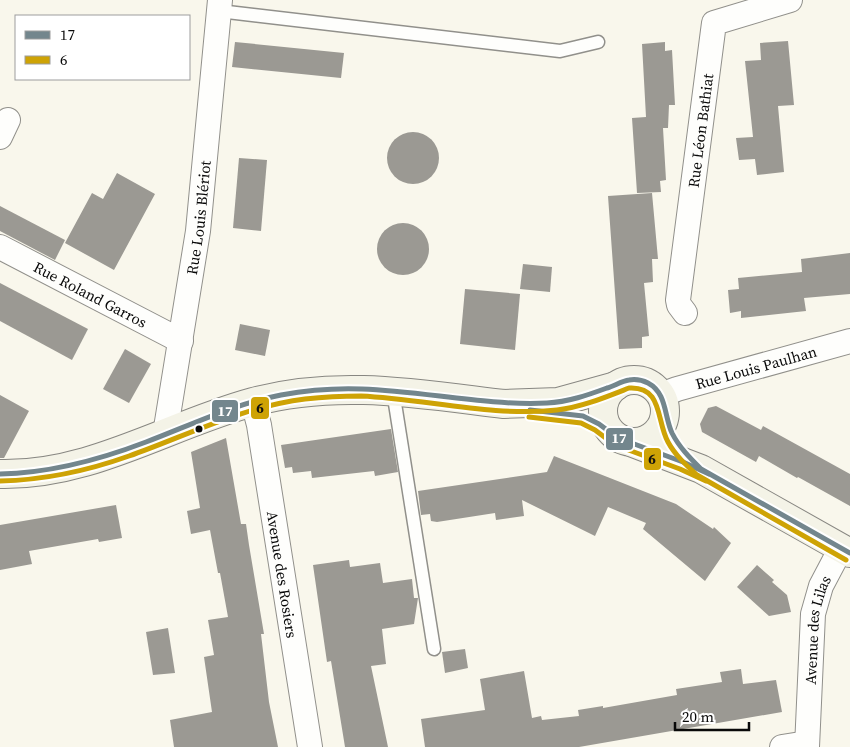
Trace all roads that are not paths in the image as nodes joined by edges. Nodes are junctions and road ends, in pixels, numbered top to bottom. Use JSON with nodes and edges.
{"nodes":[{"id":1,"x":790,"y":0,"type":"edge"},
{"id":2,"x":219,"y":6,"type":"edge"},
{"id":3,"x":598,"y":42,"type":"dead end"},
{"id":4,"x":0,"y":247,"type":"edge"},
{"id":5,"x":685,"y":313,"type":"dead end"},
{"id":6,"x":181,"y":340,"type":"junction"},
{"id":7,"x":850,"y":341,"type":"edge"},
{"id":8,"x":616,"y":386,"type":"junction"},
{"id":9,"x":393,"y":391,"type":"junction"},
{"id":10,"x":253,"y":402,"type":"junction"},
{"id":11,"x":504,"y":404,"type":"junction"},
{"id":12,"x":663,"y":405,"type":"junction"},
{"id":13,"x":165,"y":434,"type":"junction"},
{"id":14,"x":622,"y":437,"type":"junction"},
{"id":15,"x":701,"y":469,"type":"junction"},
{"id":16,"x":0,"y":474,"type":"edge"},
{"id":17,"x":846,"y":550,"type":"edge"},
{"id":18,"x":434,"y":649,"type":"dead end"},
{"id":19,"x":807,"y":745,"type":"edge"},
{"id":20,"x":310,"y":747,"type":"edge"},
{"id":21,"x":782,"y":747,"type":"edge"}],
"edges":[{"from":1,"to":5,"type":"street","name":"Rue Léon Bathiat"},
{"from":2,"to":3,"type":"lane"},
{"from":2,"to":6,"type":"street","name":"Rue Louis Blériot"},
{"from":4,"to":6,"type":"street","name":"Rue Roland Garros"},
{"from":6,"to":13,"type":"street","name":"Rue Louis Blériot"},
{"from":7,"to":12,"type":"street","name":"Rue Louis Paulhan"},
{"from":8,"to":11,"type":"main road"},
{"from":8,"to":12,"type":"main road"},
{"from":8,"to":14,"type":"main road"},
{"from":9,"to":10,"type":"main road"},
{"from":9,"to":11,"type":"main road"},
{"from":9,"to":18,"type":"lane"},
{"from":10,"to":13,"type":"main road"},
{"from":10,"to":20,"type":"street","name":"Avenue des Rosiers"},
{"from":11,"to":14,"type":"main road"},
{"from":12,"to":14,"type":"main road"},
{"from":12,"to":15,"type":"main road"},
{"from":13,"to":16,"type":"main road"},
{"from":14,"to":15,"type":"main road"},
{"from":15,"to":17,"type":"main road"},
{"from":17,"to":19,"type":"street","name":"Avenue des Lilas"},
{"from":19,"to":21,"type":"street"}]}
